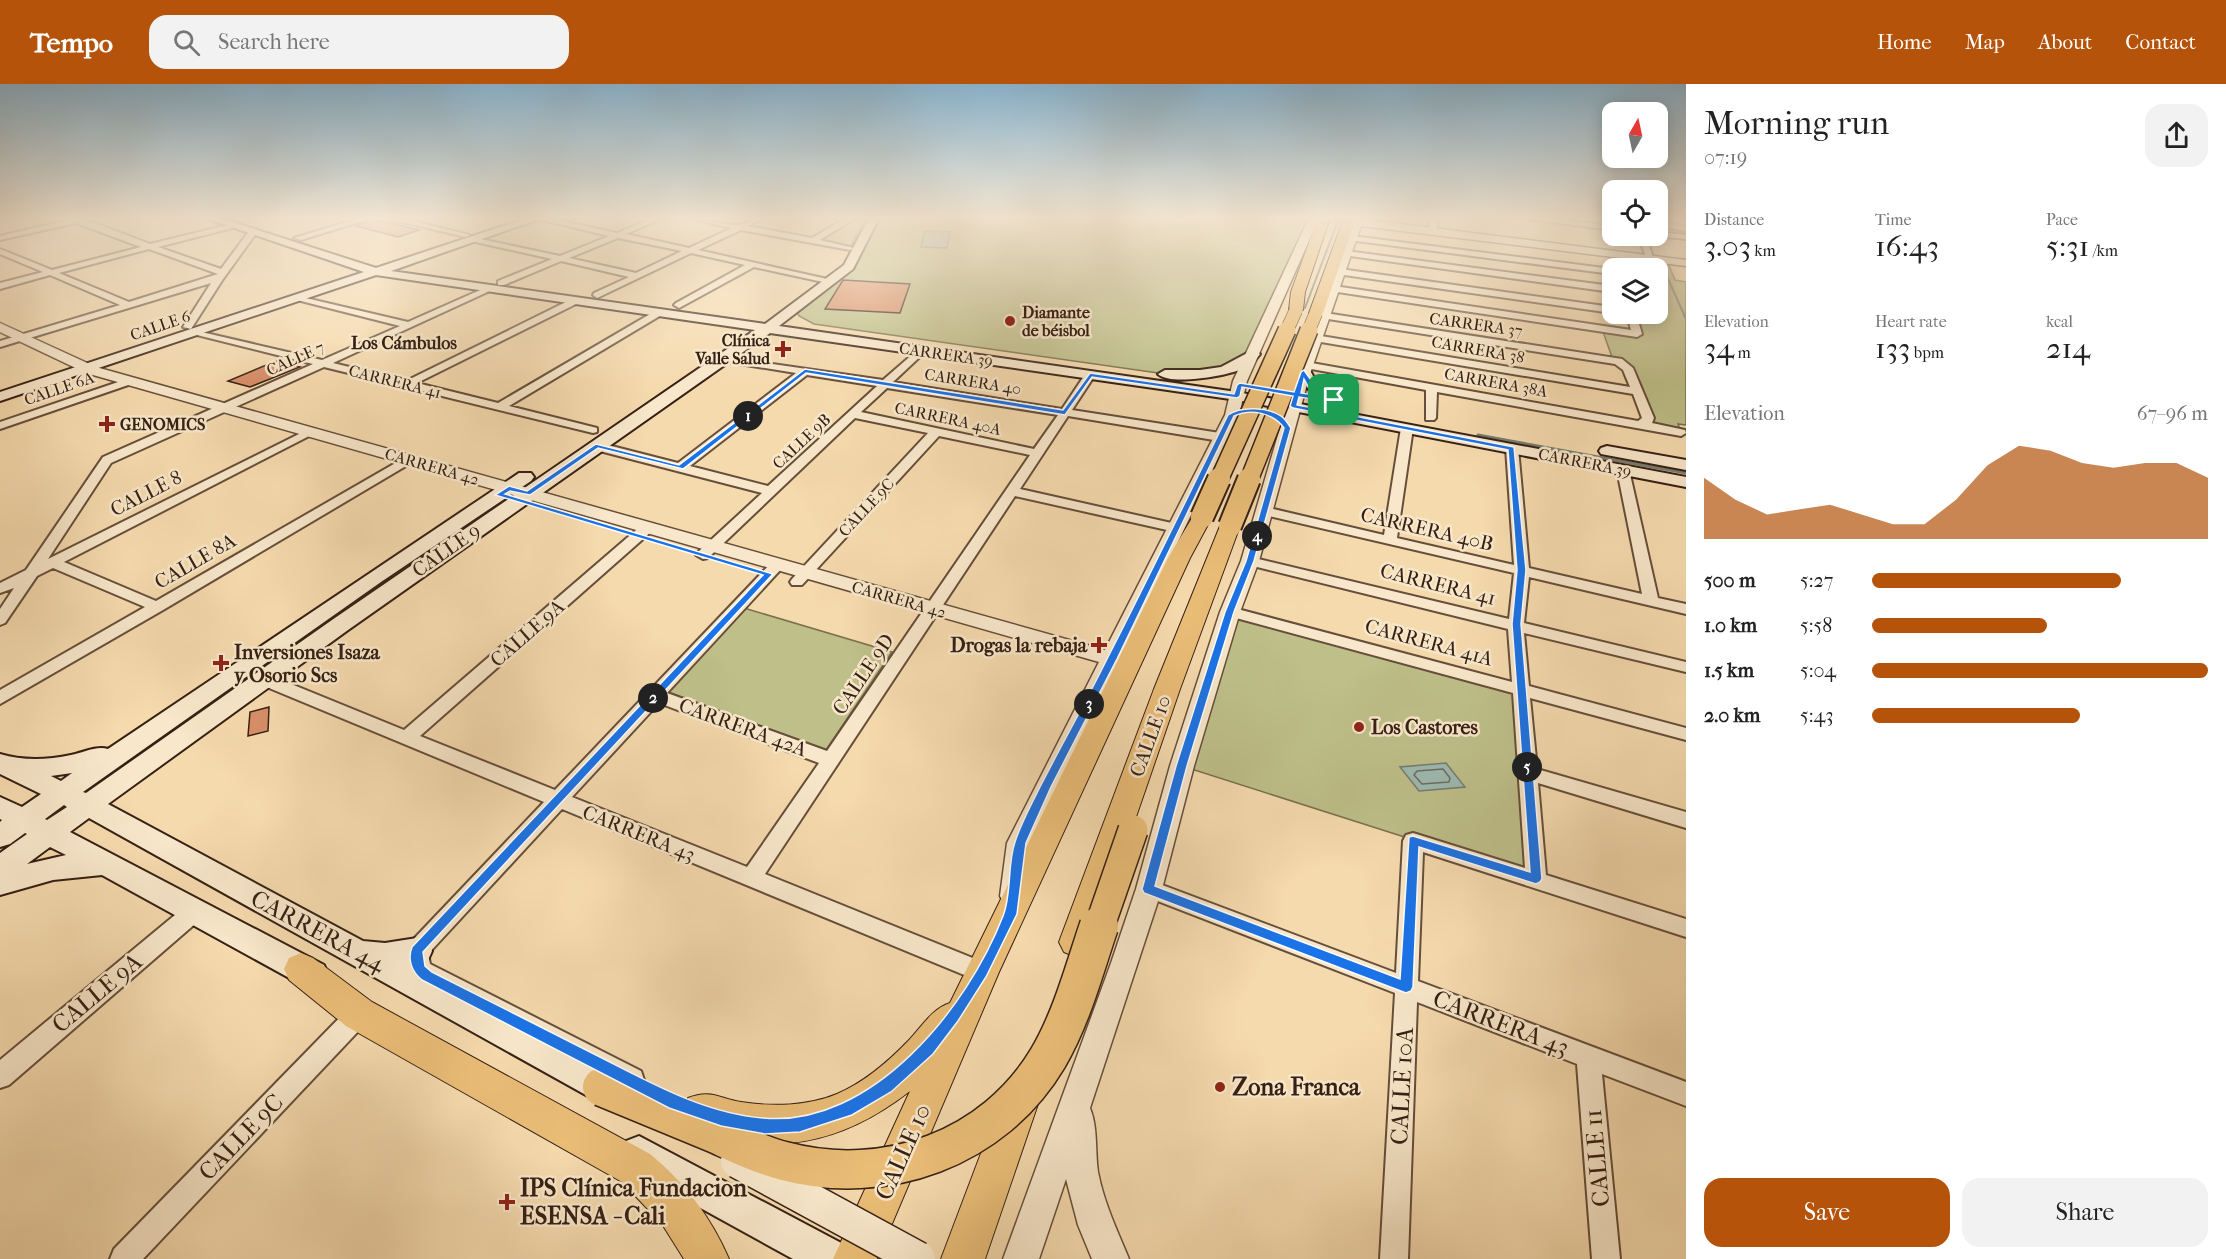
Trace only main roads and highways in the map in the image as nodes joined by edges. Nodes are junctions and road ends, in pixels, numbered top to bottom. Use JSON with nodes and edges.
{"nodes":[{"id":1,"x":362,"y":273,"type":"edge"},
{"id":2,"x":367,"y":273,"type":"edge"},
{"id":3,"x":396,"y":273,"type":"edge"},
{"id":4,"x":409,"y":273,"type":"edge"},
{"id":5,"x":831,"y":273,"type":"edge"},
{"id":6,"x":841,"y":273,"type":"edge"},
{"id":7,"x":1302,"y":273,"type":"edge"},
{"id":8,"x":1337,"y":273,"type":"edge"},
{"id":9,"x":415,"y":278,"type":"junction"},
{"id":10,"x":1286,"y":281,"type":"road end"},
{"id":11,"x":340,"y":284,"type":"junction"},
{"id":12,"x":495,"y":286,"type":"junction"},
{"id":13,"x":524,"y":290,"type":"junction"},
{"id":14,"x":1298,"y":292,"type":"junction"},
{"id":15,"x":797,"y":306,"type":"junction"},
{"id":16,"x":766,"y":322,"type":"junction"},
{"id":17,"x":814,"y":324,"type":"junction"},
{"id":18,"x":197,"y":329,"type":"junction"},
{"id":19,"x":1254,"y":351,"type":"road end"},
{"id":20,"x":1030,"y":355,"type":"junction"},
{"id":21,"x":985,"y":360,"type":"junction"},
{"id":22,"x":73,"y":369,"type":"junction"},
{"id":23,"x":1304,"y":371,"type":"road end"},
{"id":24,"x":1165,"y":374,"type":"junction"},
{"id":25,"x":0,"y":389,"type":"edge"},
{"id":26,"x":0,"y":397,"type":"edge"},
{"id":27,"x":1236,"y":398,"type":"junction"},
{"id":28,"x":1295,"y":400,"type":"junction"},
{"id":29,"x":1334,"y":400,"type":"junction"},
{"id":30,"x":626,"y":408,"type":"dead end"},
{"id":31,"x":1686,"y":465,"type":"edge"},
{"id":32,"x":1686,"y":482,"type":"edge"},
{"id":33,"x":513,"y":494,"type":"junction"},
{"id":34,"x":1218,"y":560,"type":"junction"},
{"id":35,"x":430,"y":562,"type":"junction"},
{"id":36,"x":374,"y":578,"type":"junction"},
{"id":37,"x":354,"y":592,"type":"junction"},
{"id":38,"x":340,"y":624,"type":"junction"},
{"id":39,"x":132,"y":744,"type":"junction"},
{"id":40,"x":1,"y":763,"type":"edge"},
{"id":41,"x":61,"y":793,"type":"junction"},
{"id":42,"x":87,"y":805,"type":"junction"},
{"id":43,"x":0,"y":807,"type":"edge"},
{"id":44,"x":24,"y":819,"type":"junction"},
{"id":45,"x":50,"y":832,"type":"junction"},
{"id":46,"x":0,"y":836,"type":"edge"},
{"id":47,"x":108,"y":864,"type":"junction"},
{"id":48,"x":0,"y":868,"type":"edge"},
{"id":49,"x":0,"y":883,"type":"edge"},
{"id":50,"x":316,"y":931,"type":"junction"},
{"id":51,"x":417,"y":951,"type":"road end"},
{"id":52,"x":301,"y":969,"type":"joint"},
{"id":53,"x":982,"y":972,"type":"junction"},
{"id":54,"x":359,"y":1007,"type":"junction"},
{"id":55,"x":602,"y":1087,"type":"junction"},
{"id":56,"x":675,"y":1102,"type":"road end"},
{"id":57,"x":707,"y":1259,"type":"edge"},
{"id":58,"x":831,"y":1259,"type":"edge"},
{"id":59,"x":855,"y":1259,"type":"edge"},
{"id":60,"x":918,"y":1259,"type":"edge"},
{"id":61,"x":963,"y":1259,"type":"edge"}],
"edges":[{"from":1,"to":18,"type":"main road","name":"CALLE 6"},
{"from":2,"to":11,"type":"main road","name":"CALLE 6"},
{"from":3,"to":9,"type":"main road","name":"CARRERA 39"},
{"from":4,"to":12,"type":"main road","name":"CARRERA 39"},
{"from":5,"to":16,"type":"main road","name":"CALLE 9"},
{"from":6,"to":15,"type":"main road","name":"CALLE 9"},
{"from":7,"to":14,"type":"main road","name":"CALLE 10"},
{"from":8,"to":34,"type":"main road","name":"CALLE 10","bridge":true},
{"from":9,"to":11,"type":"main road"},
{"from":9,"to":12,"type":"main road","name":"CARRERA 39"},
{"from":10,"to":14,"type":"main road"},
{"from":11,"to":18,"type":"main road","name":"CALLE 6"},
{"from":12,"to":13,"type":"main road","name":"CARRERA 39"},
{"from":13,"to":16,"type":"main road","name":"CARRERA 39"},
{"from":13,"to":16,"type":"main road","name":"CARRERA 39"},
{"from":14,"to":53,"type":"main road","name":"CALLE 10","bridge":true},
{"from":15,"to":16,"type":"main road","name":"CALLE 9"},
{"from":15,"to":17,"type":"main road"},
{"from":16,"to":17,"type":"main road","name":"CARRERA 39"},
{"from":16,"to":21,"type":"main road","name":"CARRERA 39"},
{"from":16,"to":30,"type":"main road","name":"CALLE 9"},
{"from":16,"to":33,"type":"main road","name":"CALLE 9"},
{"from":17,"to":20,"type":"main road","name":"CARRERA 39"},
{"from":18,"to":22,"type":"main road","name":"CALLE 6"},
{"from":18,"to":22,"type":"main road","name":"CALLE 6"},
{"from":19,"to":24,"type":"main road"},
{"from":20,"to":21,"type":"main road"},
{"from":20,"to":24,"type":"main road","name":"CARRERA 39"},
{"from":21,"to":27,"type":"main road","name":"CARRERA 39"},
{"from":22,"to":25,"type":"main road","name":"CALLE 6"},
{"from":22,"to":26,"type":"main road","name":"CALLE 6"},
{"from":23,"to":29,"type":"main road"},
{"from":24,"to":27,"type":"main road","name":"CARRERA 39"},
{"from":27,"to":28,"type":"main road","name":"CARRERA 39"},
{"from":27,"to":28,"type":"main road","name":"CARRERA 39"},
{"from":28,"to":29,"type":"main road","name":"CARRERA 39"},
{"from":28,"to":32,"type":"main road","name":"CARRERA 39"},
{"from":29,"to":31,"type":"main road","name":"CARRERA 39"},
{"from":33,"to":35,"type":"main road","name":"CALLE 9"},
{"from":33,"to":36,"type":"main road","name":"CALLE 9"},
{"from":34,"to":55,"type":"main road","bridge":true},
{"from":34,"to":61,"type":"main road","name":"CALLE 10"},
{"from":35,"to":36,"type":"main road"},
{"from":35,"to":38,"type":"main road","name":"CALLE 9"},
{"from":36,"to":37,"type":"main road","name":"CALLE 9"},
{"from":37,"to":38,"type":"main road"},
{"from":37,"to":39,"type":"main road","name":"CALLE 9"},
{"from":38,"to":42,"type":"main road","name":"CALLE 9"},
{"from":39,"to":40,"type":"main road"},
{"from":39,"to":41,"type":"main road","name":"CALLE 9"},
{"from":40,"to":41,"type":"main road","name":"CARRERA 44"},
{"from":41,"to":42,"type":"main road","name":"CARRERA 44"},
{"from":41,"to":44,"type":"main road","name":"CALLE 9"},
{"from":42,"to":45,"type":"main road","name":"CALLE 9"},
{"from":42,"to":50,"type":"main road","name":"CARRERA 44"},
{"from":43,"to":44,"type":"main road","name":"CARRERA 44"},
{"from":44,"to":45,"type":"main road","name":"CARRERA 44"},
{"from":44,"to":46,"type":"main road","name":"CALLE 9"},
{"from":45,"to":47,"type":"main road","name":"CARRERA 44"},
{"from":45,"to":48,"type":"main road","name":"CALLE 9"},
{"from":47,"to":49,"type":"main road"},
{"from":47,"to":52,"type":"main road","name":"CARRERA 44"},
{"from":50,"to":51,"type":"main road"},
{"from":50,"to":55,"type":"main road","name":"CARRERA 44"},
{"from":52,"to":54,"type":"main road"},
{"from":53,"to":56,"type":"main road"},
{"from":53,"to":59,"type":"main road","name":"CALLE 10"},
{"from":54,"to":57,"type":"main road"},
{"from":54,"to":58,"type":"main road","name":"CARRERA 44"},
{"from":55,"to":60,"type":"main road","name":"CARRERA 44","bridge":true}]}
